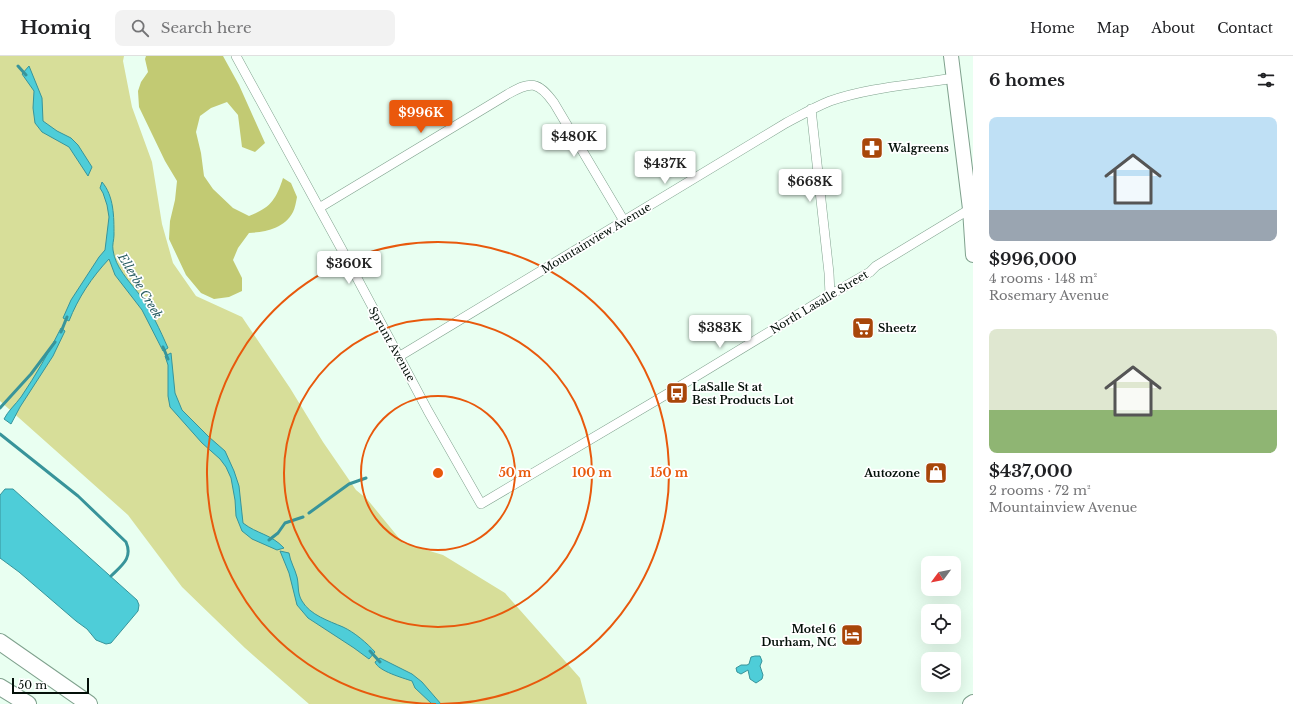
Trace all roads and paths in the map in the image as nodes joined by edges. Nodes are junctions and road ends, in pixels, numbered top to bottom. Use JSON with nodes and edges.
{"nodes":[{"id":1,"x":236,"y":56,"type":"edge"},
{"id":2,"x":951,"y":56,"type":"edge"},
{"id":3,"x":954,"y":78,"type":"junction"},
{"id":4,"x":811,"y":109,"type":"junction"},
{"id":5,"x":318,"y":208,"type":"junction"},
{"id":6,"x":970,"y":209,"type":"junction"},
{"id":7,"x":624,"y":221,"type":"junction"},
{"id":8,"x":973,"y":255,"type":"edge"},
{"id":9,"x":830,"y":295,"type":"junction"},
{"id":10,"x":400,"y":356,"type":"junction"},
{"id":11,"x":481,"y":504,"type":"joint"},
{"id":12,"x":0,"y":642,"type":"edge"},
{"id":13,"x":0,"y":687,"type":"edge"},
{"id":14,"x":973,"y":702,"type":"edge"},
{"id":15,"x":28,"y":704,"type":"edge"},
{"id":16,"x":89,"y":704,"type":"edge"},
{"id":17,"x":970,"y":704,"type":"edge"}],
"edges":[{"from":1,"to":5,"type":"street","name":"Sprunt Avenue"},
{"from":2,"to":3,"type":"main road"},
{"from":3,"to":4,"type":"street","name":"Mountainview Avenue"},
{"from":3,"to":6,"type":"main road"},
{"from":4,"to":7,"type":"street","name":"Mountainview Avenue"},
{"from":4,"to":9,"type":"street"},
{"from":5,"to":7,"type":"street"},
{"from":5,"to":10,"type":"street","name":"Sprunt Avenue"},
{"from":6,"to":8,"type":"main road"},
{"from":6,"to":9,"type":"street","name":"North Lasalle Street"},
{"from":7,"to":10,"type":"street","name":"Mountainview Avenue"},
{"from":9,"to":11,"type":"street","name":"North Lasalle Street"},
{"from":10,"to":11,"type":"street","name":"Sprunt Avenue"},
{"from":12,"to":16,"type":"highway"},
{"from":13,"to":15,"type":"highway"},
{"from":14,"to":17,"type":"main road"}]}
